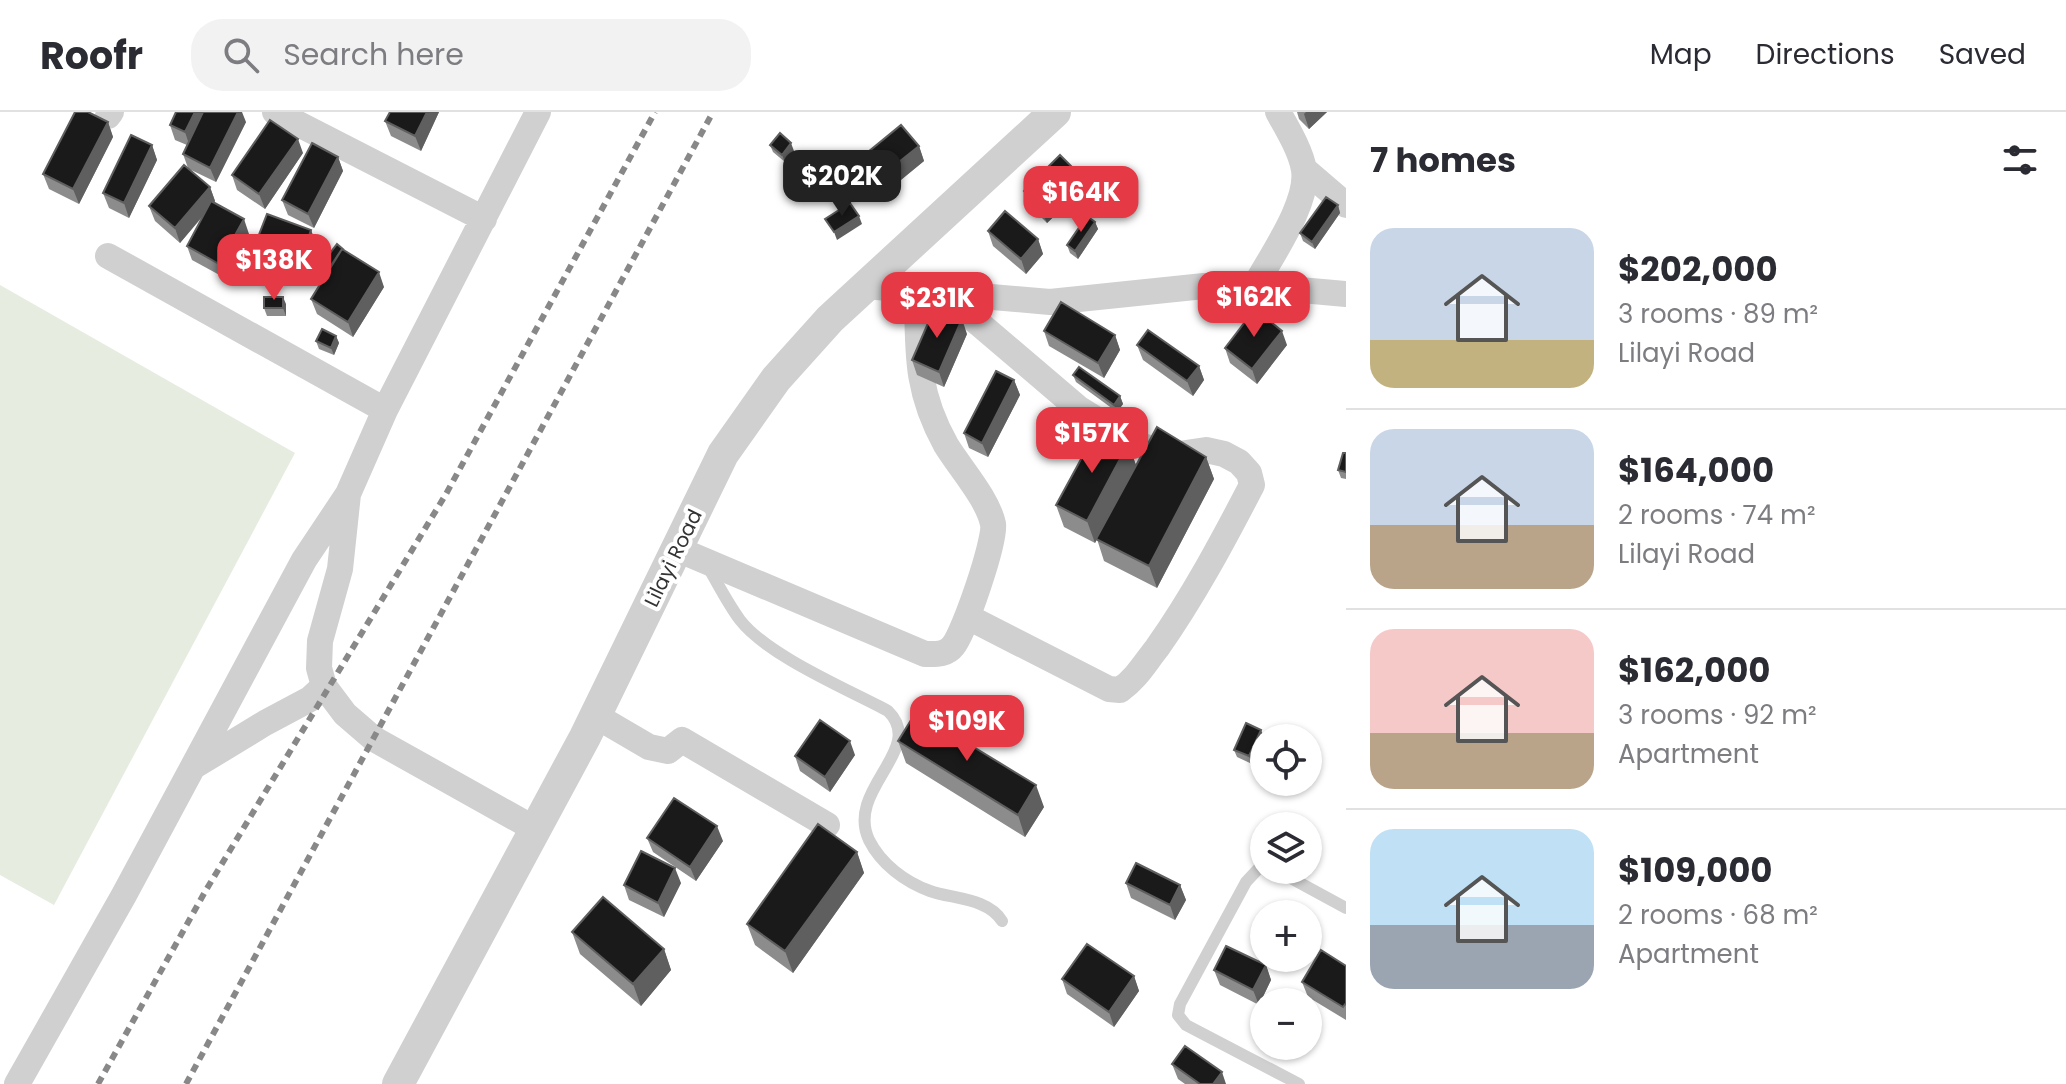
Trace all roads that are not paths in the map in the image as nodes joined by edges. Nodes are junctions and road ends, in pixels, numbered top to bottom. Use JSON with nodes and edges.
{"nodes":[{"id":1,"x":275,"y":112,"type":"edge"},
{"id":2,"x":538,"y":112,"type":"edge"},
{"id":3,"x":1055,"y":112,"type":"edge"},
{"id":4,"x":1278,"y":112,"type":"edge"},
{"id":5,"x":1304,"y":169,"type":"junction"},
{"id":6,"x":1346,"y":205,"type":"edge"},
{"id":7,"x":484,"y":219,"type":"junction"},
{"id":8,"x":108,"y":256,"type":"dead end"},
{"id":9,"x":865,"y":286,"type":"junction"},
{"id":10,"x":1255,"y":286,"type":"junction"},
{"id":11,"x":930,"y":291,"type":"junction"},
{"id":12,"x":1346,"y":294,"type":"edge"},
{"id":13,"x":385,"y":410,"type":"junction"},
{"id":14,"x":348,"y":494,"type":"junction"},
{"id":15,"x":690,"y":555,"type":"junction"},
{"id":16,"x":968,"y":617,"type":"junction"},
{"id":17,"x":324,"y":686,"type":"junction"},
{"id":18,"x":596,"y":716,"type":"junction"},
{"id":19,"x":193,"y":767,"type":"junction"},
{"id":20,"x":827,"y":825,"type":"dead end"},
{"id":21,"x":535,"y":829,"type":"junction"},
{"id":22,"x":1250,"y":878,"type":"edge"},
{"id":23,"x":1302,"y":884,"type":"edge"},
{"id":24,"x":1346,"y":908,"type":"edge"},
{"id":25,"x":1002,"y":921,"type":"dead end"},
{"id":26,"x":17,"y":1084,"type":"edge"},
{"id":27,"x":398,"y":1084,"type":"edge"},
{"id":28,"x":1299,"y":1084,"type":"edge"}],
"edges":[{"from":1,"to":7,"type":"street"},
{"from":2,"to":7,"type":"street"},
{"from":3,"to":9,"type":"street","name":"Lilayi Road"},
{"from":4,"to":5,"type":"street"},
{"from":5,"to":6,"type":"street"},
{"from":5,"to":10,"type":"street"},
{"from":7,"to":13,"type":"street"},
{"from":8,"to":13,"type":"street"},
{"from":9,"to":11,"type":"street"},
{"from":9,"to":15,"type":"street","name":"Lilayi Road"},
{"from":10,"to":11,"type":"street"},
{"from":10,"to":12,"type":"street"},
{"from":11,"to":16,"type":"street"},
{"from":11,"to":16,"type":"street"},
{"from":13,"to":14,"type":"street"},
{"from":14,"to":17,"type":"street"},
{"from":14,"to":19,"type":"street"},
{"from":15,"to":16,"type":"street"},
{"from":15,"to":18,"type":"street","name":"Lilayi Road"},
{"from":15,"to":25,"type":"lane"},
{"from":17,"to":19,"type":"street"},
{"from":17,"to":21,"type":"street"},
{"from":18,"to":20,"type":"street"},
{"from":18,"to":21,"type":"street","name":"Lilayi Road"},
{"from":19,"to":26,"type":"street"},
{"from":21,"to":27,"type":"street","name":"Lilayi Road"},
{"from":22,"to":28,"type":"lane"},
{"from":23,"to":24,"type":"lane"}]}
